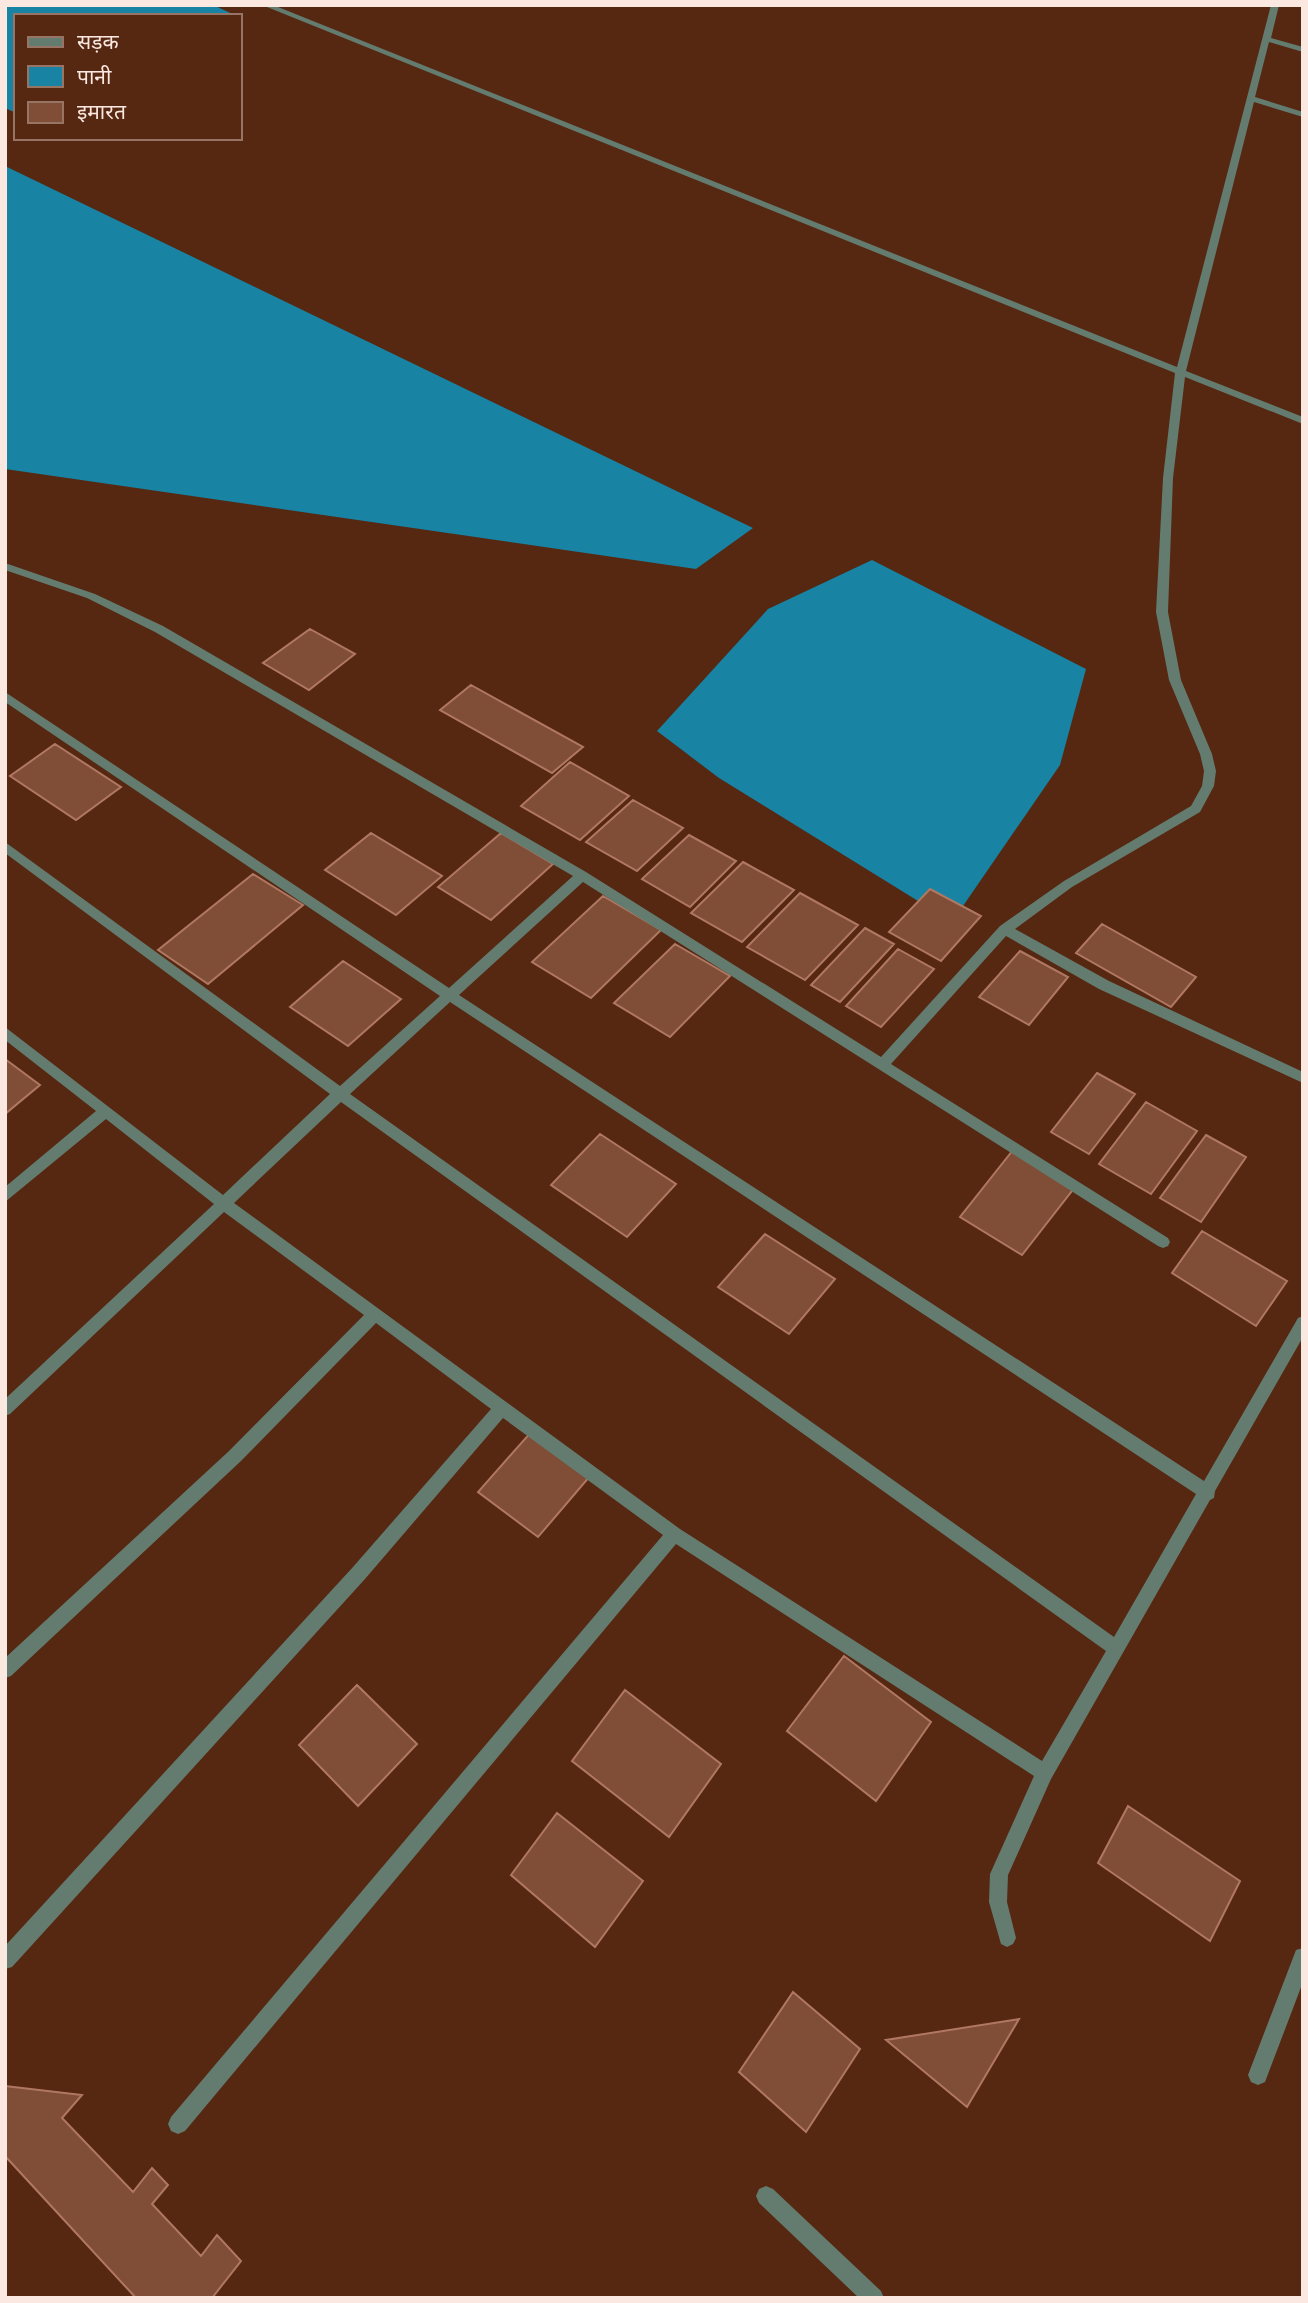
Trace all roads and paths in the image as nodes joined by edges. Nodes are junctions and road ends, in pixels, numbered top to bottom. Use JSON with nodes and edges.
{"nodes":[{"id":1,"x":266,"y":5,"type":"edge"},
{"id":2,"x":1275,"y":5,"type":"edge"},
{"id":3,"x":1267,"y":39,"type":"junction"},
{"id":4,"x":1303,"y":50,"type":"edge"},
{"id":5,"x":1253,"y":99,"type":"junction"},
{"id":6,"x":1303,"y":115,"type":"edge"},
{"id":7,"x":1180,"y":374,"type":"junction"},
{"id":8,"x":1303,"y":421,"type":"edge"},
{"id":9,"x":5,"y":566,"type":"edge"},
{"id":10,"x":5,"y":696,"type":"edge"},
{"id":11,"x":5,"y":846,"type":"edge"},
{"id":12,"x":582,"y":875,"type":"junction"},
{"id":13,"x":1005,"y":929,"type":"junction"},
{"id":14,"x":449,"y":995,"type":"junction"},
{"id":15,"x":5,"y":1032,"type":"edge"},
{"id":16,"x":882,"y":1065,"type":"junction"},
{"id":17,"x":1303,"y":1078,"type":"edge"},
{"id":18,"x":340,"y":1094,"type":"junction"},
{"id":19,"x":106,"y":1111,"type":"junction"},
{"id":20,"x":5,"y":1196,"type":"edge"},
{"id":21,"x":223,"y":1203,"type":"junction"},
{"id":22,"x":1163,"y":1242,"type":"dead end"},
{"id":23,"x":375,"y":1314,"type":"junction"},
{"id":24,"x":1303,"y":1323,"type":"edge"},
{"id":25,"x":503,"y":1407,"type":"junction"},
{"id":26,"x":5,"y":1409,"type":"edge"},
{"id":27,"x":1208,"y":1493,"type":"junction"},
{"id":28,"x":674,"y":1534,"type":"junction"},
{"id":29,"x":1114,"y":1647,"type":"junction"},
{"id":30,"x":5,"y":1670,"type":"edge"},
{"id":31,"x":1045,"y":1773,"type":"junction"},
{"id":32,"x":1007,"y":1938,"type":"dead end"},
{"id":33,"x":1303,"y":1957,"type":"edge"},
{"id":34,"x":5,"y":1960,"type":"edge"},
{"id":35,"x":1258,"y":2076,"type":"dead end"},
{"id":36,"x":178,"y":2124,"type":"dead end"},
{"id":37,"x":766,"y":2196,"type":"dead end"},
{"id":38,"x":874,"y":2298,"type":"edge"}],
"edges":[{"from":1,"to":7,"type":"street"},
{"from":2,"to":3,"type":"street"},
{"from":3,"to":4,"type":"street"},
{"from":3,"to":5,"type":"street"},
{"from":5,"to":6,"type":"street"},
{"from":5,"to":7,"type":"street"},
{"from":7,"to":8,"type":"street"},
{"from":7,"to":13,"type":"street"},
{"from":9,"to":12,"type":"street"},
{"from":10,"to":14,"type":"street"},
{"from":11,"to":18,"type":"street"},
{"from":12,"to":14,"type":"street"},
{"from":12,"to":16,"type":"street"},
{"from":13,"to":16,"type":"street"},
{"from":13,"to":17,"type":"street"},
{"from":14,"to":18,"type":"street"},
{"from":14,"to":27,"type":"street"},
{"from":15,"to":19,"type":"street"},
{"from":16,"to":22,"type":"street"},
{"from":18,"to":21,"type":"street"},
{"from":18,"to":29,"type":"street"},
{"from":19,"to":20,"type":"street"},
{"from":19,"to":21,"type":"street"},
{"from":21,"to":23,"type":"street"},
{"from":21,"to":26,"type":"street"},
{"from":23,"to":25,"type":"street"},
{"from":23,"to":30,"type":"street"},
{"from":24,"to":27,"type":"street"},
{"from":25,"to":28,"type":"street"},
{"from":25,"to":34,"type":"street"},
{"from":27,"to":29,"type":"street"},
{"from":28,"to":31,"type":"street"},
{"from":28,"to":36,"type":"street"},
{"from":29,"to":31,"type":"street"},
{"from":31,"to":32,"type":"street"},
{"from":33,"to":35,"type":"street"},
{"from":37,"to":38,"type":"street"}]}
